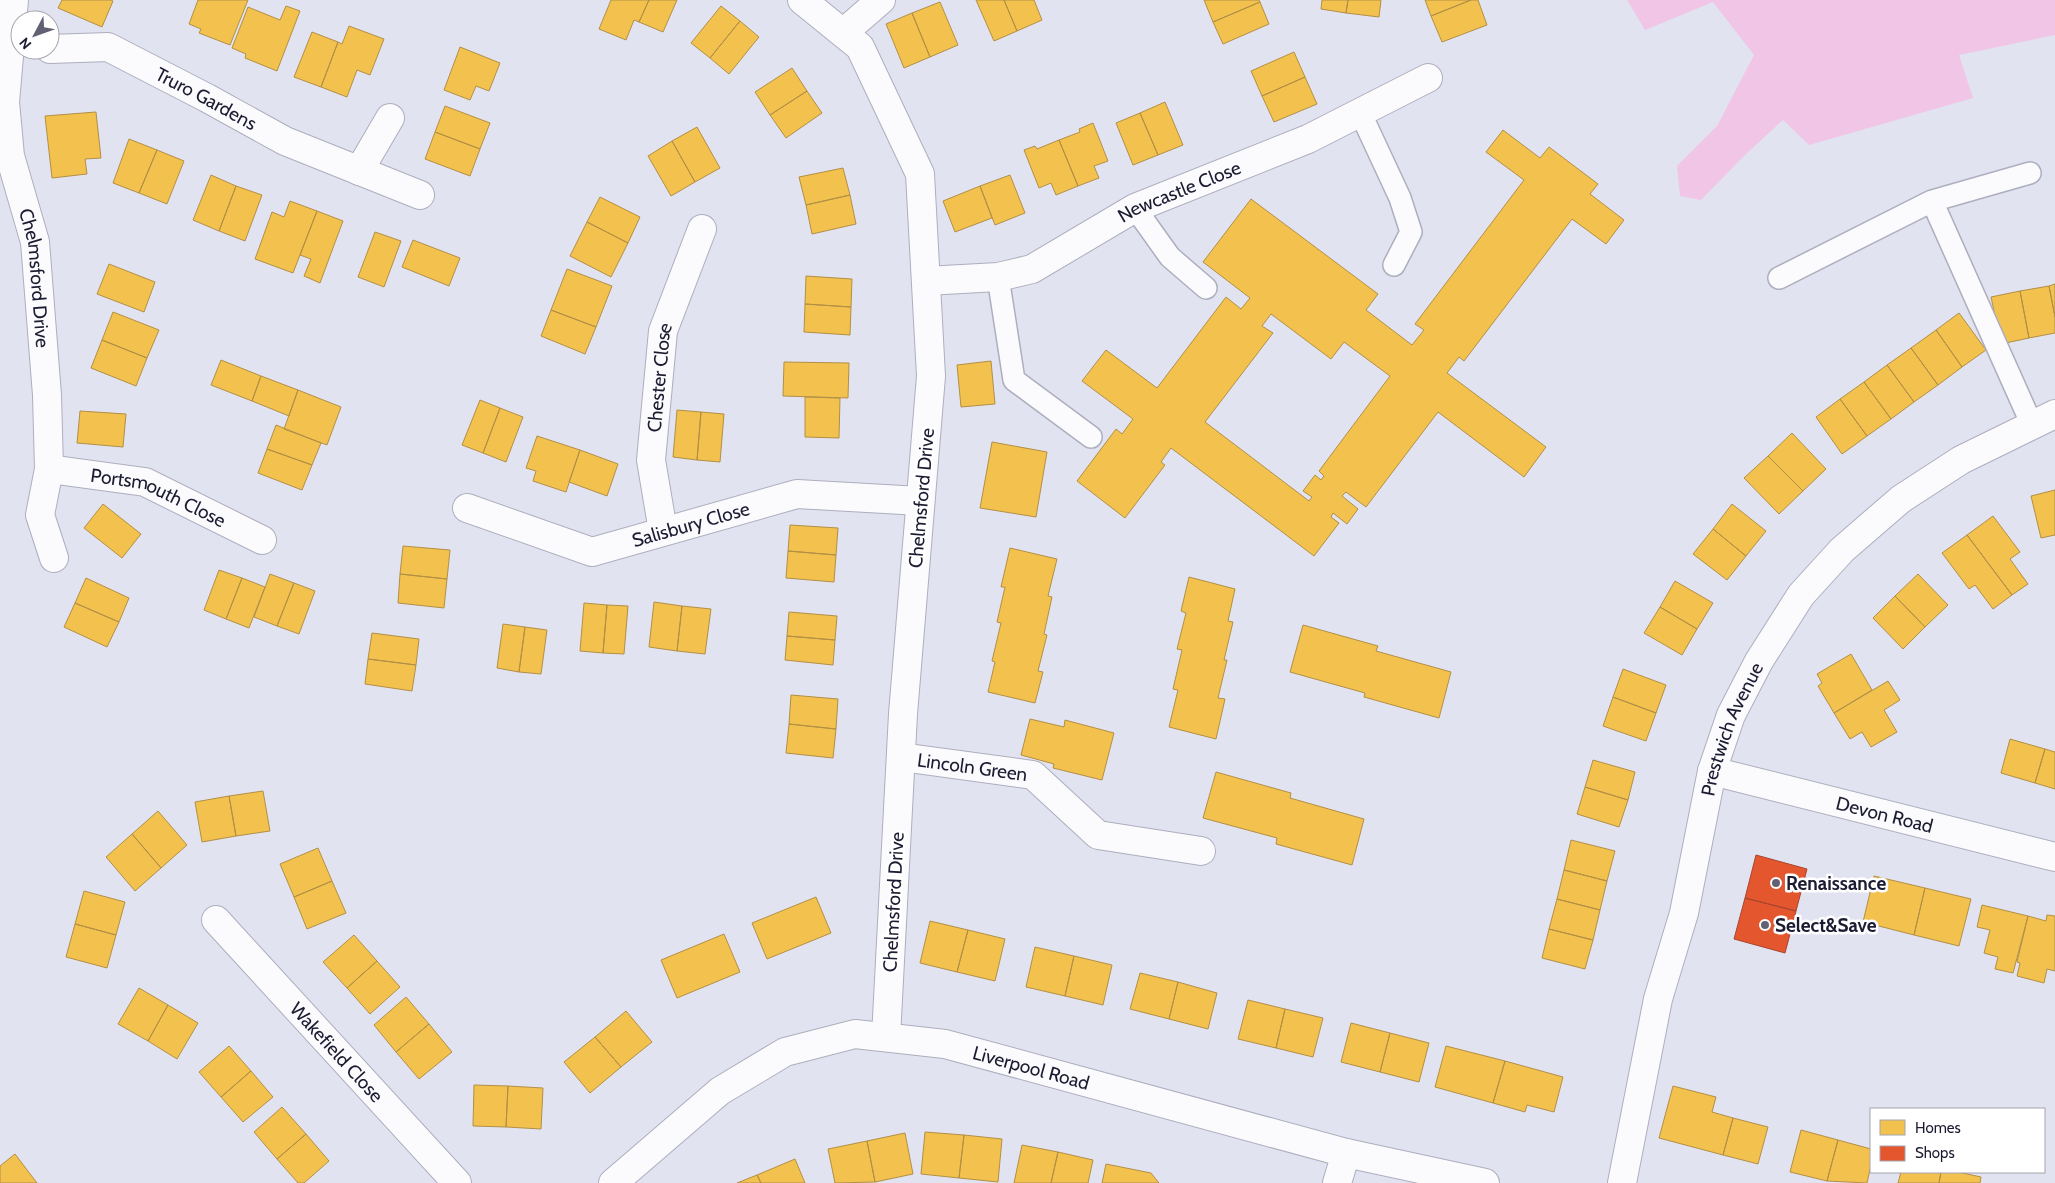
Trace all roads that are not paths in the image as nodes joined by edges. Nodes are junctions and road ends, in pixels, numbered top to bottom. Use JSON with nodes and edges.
{"nodes":[{"id":1,"x":802,"y":0,"type":"edge"},
{"id":2,"x":881,"y":0,"type":"edge"},
{"id":3,"x":843,"y":33,"type":"junction"},
{"id":4,"x":60,"y":49,"type":"edge"},
{"id":5,"x":19,"y":60,"type":"edge"},
{"id":6,"x":1428,"y":78,"type":"dead end"},
{"id":7,"x":1360,"y":112,"type":"junction"},
{"id":8,"x":390,"y":118,"type":"dead end"},
{"id":9,"x":359,"y":170,"type":"junction"},
{"id":10,"x":2030,"y":173,"type":"dead end"},
{"id":11,"x":420,"y":195,"type":"dead end"},
{"id":12,"x":1932,"y":201,"type":"junction"},
{"id":13,"x":1135,"y":208,"type":"junction"},
{"id":14,"x":702,"y":229,"type":"dead end"},
{"id":15,"x":1394,"y":265,"type":"dead end"},
{"id":16,"x":998,"y":277,"type":"junction"},
{"id":17,"x":1779,"y":278,"type":"dead end"},
{"id":18,"x":926,"y":281,"type":"junction"},
{"id":19,"x":1206,"y":288,"type":"dead end"},
{"id":20,"x":2044,"y":420,"type":"edge"},
{"id":21,"x":1091,"y":437,"type":"dead end"},
{"id":22,"x":49,"y":469,"type":"junction"},
{"id":23,"x":920,"y":501,"type":"junction"},
{"id":24,"x":467,"y":508,"type":"dead end"},
{"id":25,"x":663,"y":531,"type":"junction"},
{"id":26,"x":262,"y":540,"type":"dead end"},
{"id":27,"x":54,"y":558,"type":"dead end"},
{"id":28,"x":901,"y":757,"type":"junction"},
{"id":29,"x":1712,"y":771,"type":"junction"},
{"id":30,"x":1201,"y":851,"type":"dead end"},
{"id":31,"x":2055,"y":857,"type":"edge"},
{"id":32,"x":216,"y":920,"type":"dead end"},
{"id":33,"x":886,"y":1037,"type":"junction"},
{"id":34,"x":1346,"y":1153,"type":"junction"},
{"id":35,"x":457,"y":1183,"type":"edge"},
{"id":36,"x":613,"y":1183,"type":"edge"},
{"id":37,"x":1337,"y":1183,"type":"edge"},
{"id":38,"x":1485,"y":1183,"type":"edge"},
{"id":39,"x":1622,"y":1183,"type":"edge"}],
"edges":[{"from":1,"to":3,"type":"street","name":"Chelmsford Drive"},
{"from":2,"to":3,"type":"street"},
{"from":3,"to":18,"type":"street","name":"Chelmsford Drive"},
{"from":4,"to":9,"type":"street","name":"Truro Gardens"},
{"from":5,"to":22,"type":"street","name":"Chelmsford Drive"},
{"from":6,"to":7,"type":"street","name":"Newcastle Close"},
{"from":7,"to":13,"type":"street","name":"Newcastle Close"},
{"from":7,"to":15,"type":"lane"},
{"from":8,"to":9,"type":"street"},
{"from":9,"to":11,"type":"street","name":"Truro Gardens"},
{"from":10,"to":12,"type":"lane"},
{"from":12,"to":17,"type":"lane"},
{"from":12,"to":20,"type":"lane"},
{"from":13,"to":16,"type":"street","name":"Newcastle Close"},
{"from":13,"to":19,"type":"lane"},
{"from":14,"to":25,"type":"street","name":"Chester Close"},
{"from":16,"to":18,"type":"street","name":"Newcastle Close"},
{"from":16,"to":21,"type":"lane"},
{"from":18,"to":23,"type":"street","name":"Chelmsford Drive"},
{"from":20,"to":29,"type":"street","name":"Prestwich Avenue"},
{"from":22,"to":26,"type":"street","name":"Portsmouth Close"},
{"from":22,"to":27,"type":"street","name":"Chelmsford Drive"},
{"from":23,"to":25,"type":"street","name":"Salisbury Close"},
{"from":23,"to":28,"type":"street","name":"Chelmsford Drive"},
{"from":24,"to":25,"type":"street","name":"Salisbury Close"},
{"from":28,"to":30,"type":"street","name":"Lincoln Green"},
{"from":28,"to":33,"type":"street","name":"Chelmsford Drive"},
{"from":29,"to":31,"type":"street","name":"Devon Road"},
{"from":29,"to":39,"type":"street","name":"Prestwich Avenue"},
{"from":32,"to":35,"type":"street","name":"Wakefield Close"},
{"from":33,"to":34,"type":"street","name":"Liverpool Road"},
{"from":33,"to":36,"type":"street","name":"Liverpool Road"},
{"from":34,"to":37,"type":"street"},
{"from":34,"to":38,"type":"street","name":"Liverpool Road"}]}
